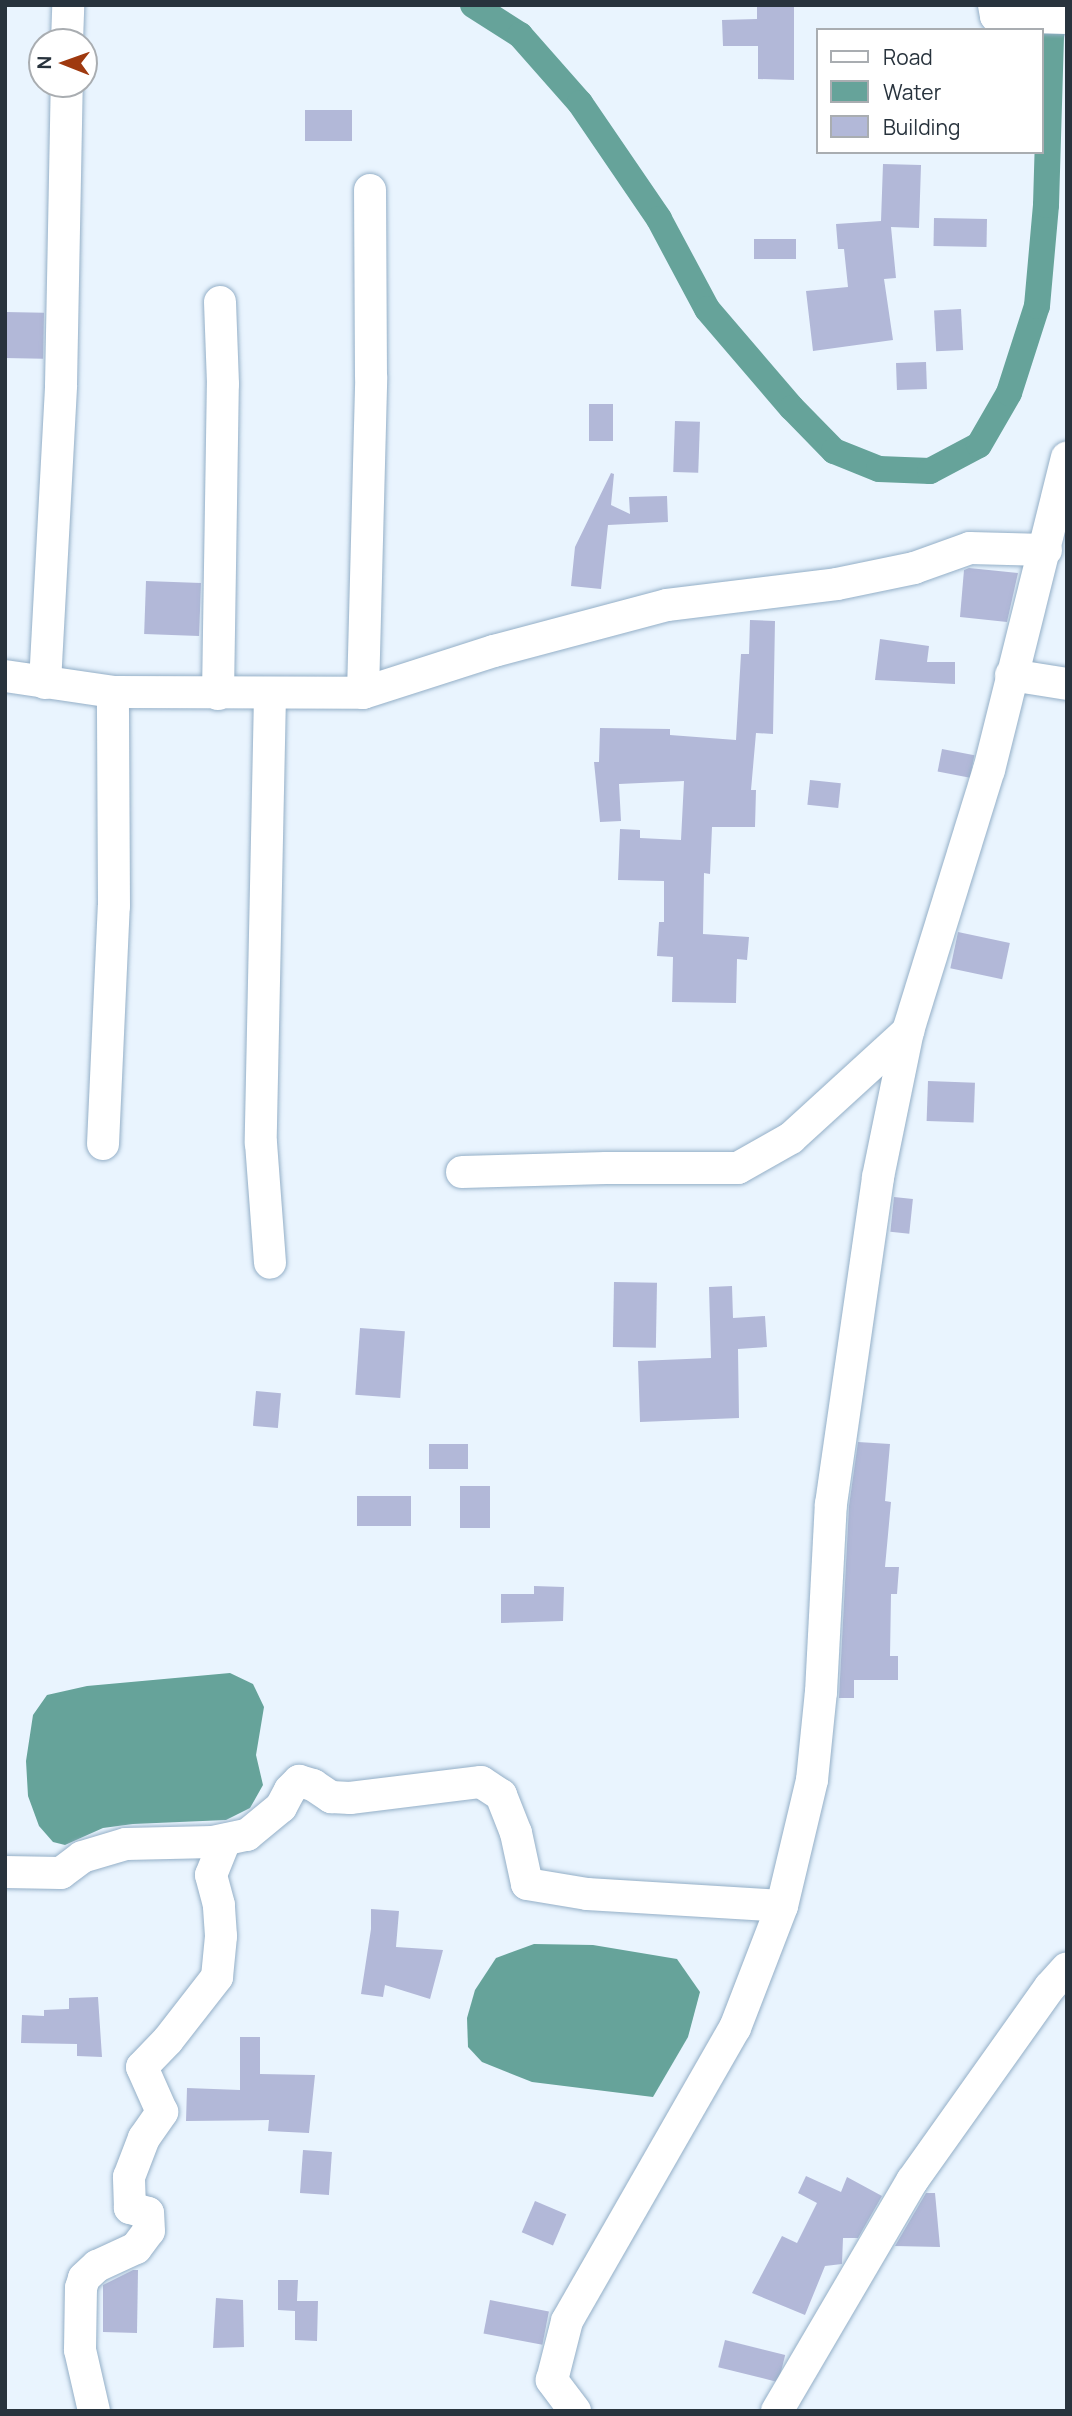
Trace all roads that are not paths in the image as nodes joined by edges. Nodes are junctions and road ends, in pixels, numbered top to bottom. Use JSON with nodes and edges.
{"nodes":[{"id":1,"x":68,"y":5,"type":"edge"},
{"id":2,"x":995,"y":11,"type":"edge"},
{"id":3,"x":1067,"y":18,"type":"edge"},
{"id":4,"x":67,"y":28,"type":"edge"},
{"id":5,"x":67,"y":98,"type":"edge"},
{"id":6,"x":370,"y":190,"type":"dead end"},
{"id":7,"x":220,"y":302,"type":"dead end"},
{"id":8,"x":1067,"y":458,"type":"edge"},
{"id":9,"x":1046,"y":550,"type":"junction"},
{"id":10,"x":1011,"y":675,"type":"junction"},
{"id":11,"x":5,"y":676,"type":"edge"},
{"id":12,"x":45,"y":683,"type":"junction"},
{"id":13,"x":1067,"y":684,"type":"edge"},
{"id":14,"x":113,"y":692,"type":"junction"},
{"id":15,"x":363,"y":693,"type":"junction"},
{"id":16,"x":218,"y":694,"type":"junction"},
{"id":17,"x":270,"y":695,"type":"junction"},
{"id":18,"x":908,"y":1031,"type":"junction"},
{"id":19,"x":103,"y":1144,"type":"dead end"},
{"id":20,"x":462,"y":1172,"type":"dead end"},
{"id":21,"x":270,"y":1263,"type":"dead end"},
{"id":22,"x":225,"y":1840,"type":"junction"},
{"id":23,"x":5,"y":1872,"type":"edge"},
{"id":24,"x":782,"y":1906,"type":"junction"},
{"id":25,"x":1067,"y":1968,"type":"edge"},
{"id":26,"x":94,"y":2411,"type":"edge"},
{"id":27,"x":575,"y":2411,"type":"edge"},
{"id":28,"x":777,"y":2411,"type":"edge"}],
"edges":[{"from":1,"to":4,"type":"street"},
{"from":2,"to":3,"type":"street"},
{"from":5,"to":12,"type":"street"},
{"from":6,"to":15,"type":"street"},
{"from":7,"to":16,"type":"street"},
{"from":8,"to":9,"type":"street"},
{"from":9,"to":10,"type":"street"},
{"from":9,"to":15,"type":"street"},
{"from":10,"to":13,"type":"street"},
{"from":10,"to":18,"type":"street"},
{"from":11,"to":12,"type":"street"},
{"from":12,"to":14,"type":"street"},
{"from":14,"to":16,"type":"street"},
{"from":14,"to":19,"type":"street"},
{"from":15,"to":17,"type":"street"},
{"from":16,"to":17,"type":"street"},
{"from":17,"to":21,"type":"street"},
{"from":18,"to":20,"type":"street"},
{"from":18,"to":24,"type":"street"},
{"from":22,"to":23,"type":"street"},
{"from":22,"to":24,"type":"street"},
{"from":22,"to":26,"type":"street"},
{"from":24,"to":27,"type":"street"},
{"from":25,"to":28,"type":"street"}]}
